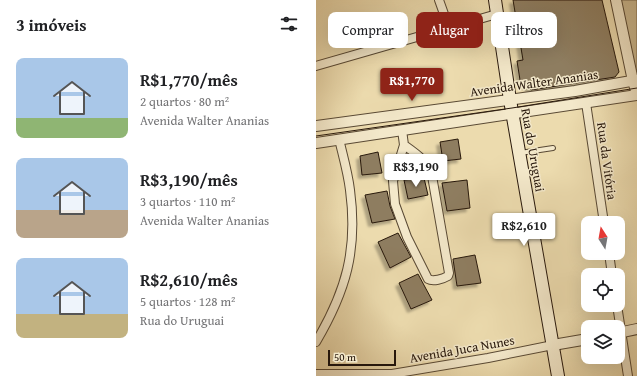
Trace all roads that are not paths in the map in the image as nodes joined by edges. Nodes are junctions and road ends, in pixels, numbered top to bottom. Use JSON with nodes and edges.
{"nodes":[{"id":1,"x":440,"y":0,"type":"edge"},
{"id":2,"x":495,"y":0,"type":"edge"},
{"id":3,"x":616,"y":0,"type":"edge"},
{"id":4,"x":444,"y":12,"type":"edge"},
{"id":5,"x":497,"y":12,"type":"edge"},
{"id":6,"x":416,"y":37,"type":"edge"},
{"id":7,"x":502,"y":48,"type":"edge"},
{"id":8,"x":316,"y":66,"type":"edge"},
{"id":9,"x":635,"y":80,"type":"edge"},
{"id":10,"x":637,"y":95,"type":"edge"},
{"id":11,"x":510,"y":100,"type":"junction"},
{"id":12,"x":586,"y":103,"type":"junction"},
{"id":13,"x":513,"y":114,"type":"junction"},
{"id":14,"x":316,"y":126,"type":"edge"},
{"id":15,"x":402,"y":130,"type":"junction"},
{"id":16,"x":339,"y":140,"type":"junction"},
{"id":17,"x":316,"y":143,"type":"edge"},
{"id":18,"x":404,"y":145,"type":"junction"},
{"id":19,"x":553,"y":148,"type":"dead end"},
{"id":20,"x":520,"y":153,"type":"junction"},
{"id":21,"x":603,"y":216,"type":"edge"},
{"id":22,"x":637,"y":329,"type":"edge"},
{"id":23,"x":625,"y":332,"type":"edge"},
{"id":24,"x":581,"y":339,"type":"edge"},
{"id":25,"x":316,"y":342,"type":"edge"},
{"id":26,"x":553,"y":345,"type":"junction"},
{"id":27,"x":625,"y":360,"type":"edge"},
{"id":28,"x":316,"y":374,"type":"edge"},
{"id":29,"x":558,"y":376,"type":"edge"},
{"id":30,"x":628,"y":376,"type":"edge"}],
"edges":[{"from":1,"to":4,"type":"street"},
{"from":2,"to":5,"type":"main road","name":"Rua do Uruguai"},
{"from":3,"to":9,"type":"street"},
{"from":6,"to":8,"type":"street"},
{"from":7,"to":11,"type":"main road","name":"Rua do Uruguai"},
{"from":9,"to":10,"type":"street"},
{"from":9,"to":11,"type":"street","name":"Avenida Walter Ananias"},
{"from":10,"to":12,"type":"street","name":"Avenida Walter Ananias"},
{"from":11,"to":13,"type":"main road","name":"Rua do Uruguai"},
{"from":11,"to":14,"type":"street","name":"Avenida Walter Ananias"},
{"from":12,"to":13,"type":"street","name":"Avenida Walter Ananias"},
{"from":12,"to":21,"type":"street","name":"Rua da Vitória"},
{"from":13,"to":15,"type":"street","name":"Avenida Walter Ananias"},
{"from":13,"to":20,"type":"main road","name":"Rua do Uruguai"},
{"from":15,"to":16,"type":"street","name":"Avenida Walter Ananias"},
{"from":15,"to":18,"type":"street"},
{"from":16,"to":17,"type":"street","name":"Avenida Walter Ananias"},
{"from":16,"to":25,"type":"street"},
{"from":18,"to":18,"type":"street"},
{"from":19,"to":20,"type":"lane"},
{"from":20,"to":26,"type":"main road","name":"Rua do Uruguai"},
{"from":22,"to":23,"type":"street"},
{"from":24,"to":26,"type":"street","name":"Avenida Juca Nunes"},
{"from":26,"to":28,"type":"street","name":"Avenida Juca Nunes"},
{"from":26,"to":29,"type":"main road","name":"Rua do Uruguai"},
{"from":27,"to":30,"type":"street"}]}
